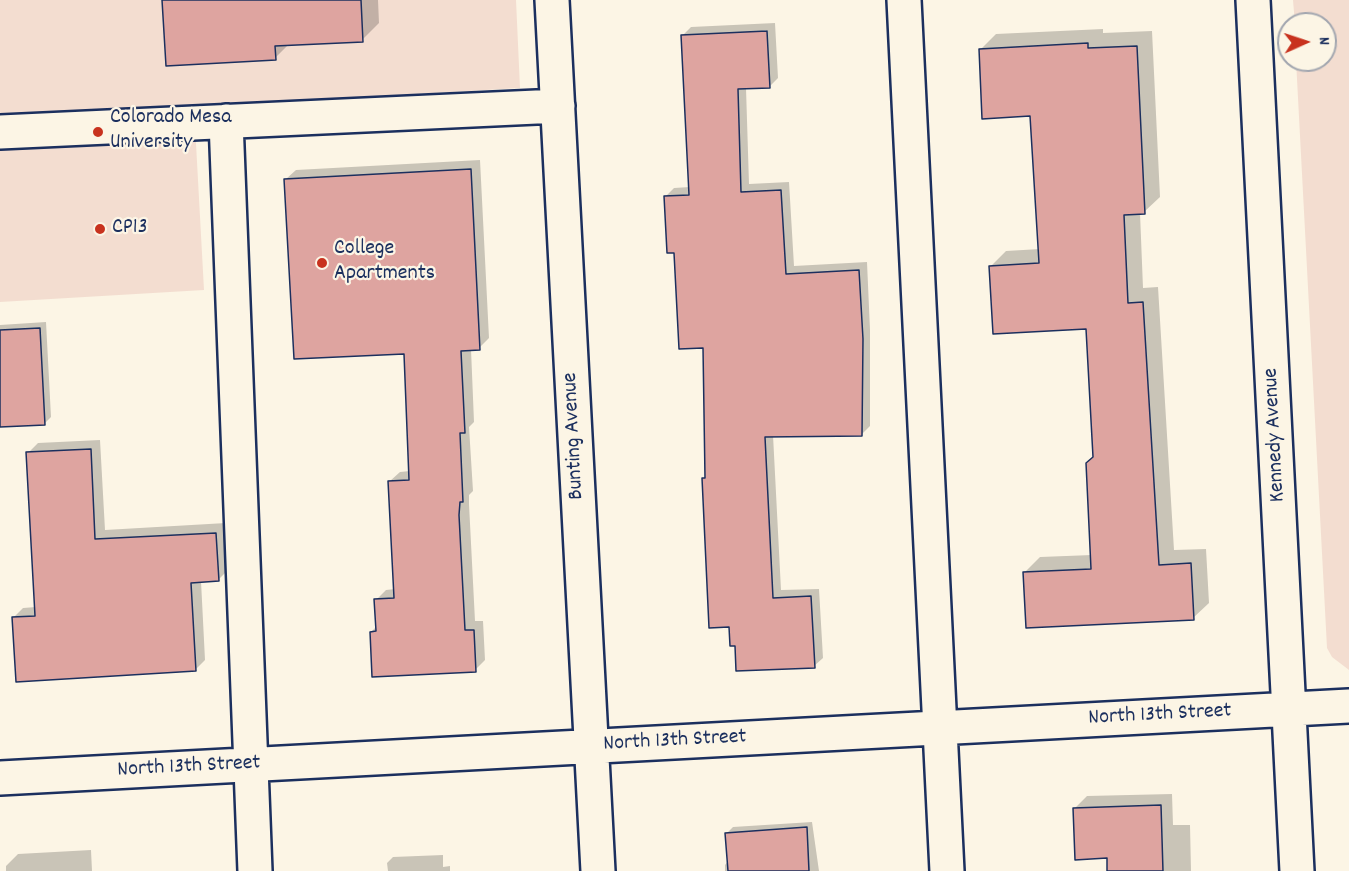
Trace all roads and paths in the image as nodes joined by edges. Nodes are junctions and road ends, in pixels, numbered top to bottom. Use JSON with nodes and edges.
{"nodes":[{"id":1,"x":552,"y":0,"type":"edge"},
{"id":2,"x":904,"y":0,"type":"edge"},
{"id":3,"x":1253,"y":0,"type":"edge"},
{"id":4,"x":558,"y":105,"type":"junction"},
{"id":5,"x":226,"y":121,"type":"junction"},
{"id":6,"x":0,"y":132,"type":"edge"},
{"id":7,"x":1349,"y":706,"type":"edge"},
{"id":8,"x":1290,"y":709,"type":"junction"},
{"id":9,"x":940,"y":727,"type":"junction"},
{"id":10,"x":592,"y":747,"type":"junction"},
{"id":11,"x":249,"y":766,"type":"junction"},
{"id":12,"x":0,"y":778,"type":"edge"},
{"id":13,"x":255,"y":871,"type":"edge"},
{"id":14,"x":598,"y":871,"type":"edge"},
{"id":15,"x":947,"y":871,"type":"edge"},
{"id":16,"x":1297,"y":871,"type":"edge"}],
"edges":[{"from":1,"to":4,"type":"street","name":"Bunting Avenue"},
{"from":2,"to":9,"type":"street"},
{"from":3,"to":8,"type":"street","name":"Kennedy Avenue"},
{"from":4,"to":5,"type":"street"},
{"from":4,"to":10,"type":"street","name":"Bunting Avenue"},
{"from":5,"to":6,"type":"street"},
{"from":5,"to":11,"type":"street"},
{"from":7,"to":8,"type":"street","name":"North 13th Street"},
{"from":8,"to":9,"type":"street","name":"North 13th Street"},
{"from":8,"to":16,"type":"street","name":"Kennedy Avenue"},
{"from":9,"to":10,"type":"street","name":"North 13th Street"},
{"from":9,"to":15,"type":"street"},
{"from":10,"to":11,"type":"street","name":"North 13th Street"},
{"from":10,"to":14,"type":"street","name":"Bunting Avenue"},
{"from":11,"to":12,"type":"street","name":"North 13th Street"},
{"from":11,"to":13,"type":"street"}]}
